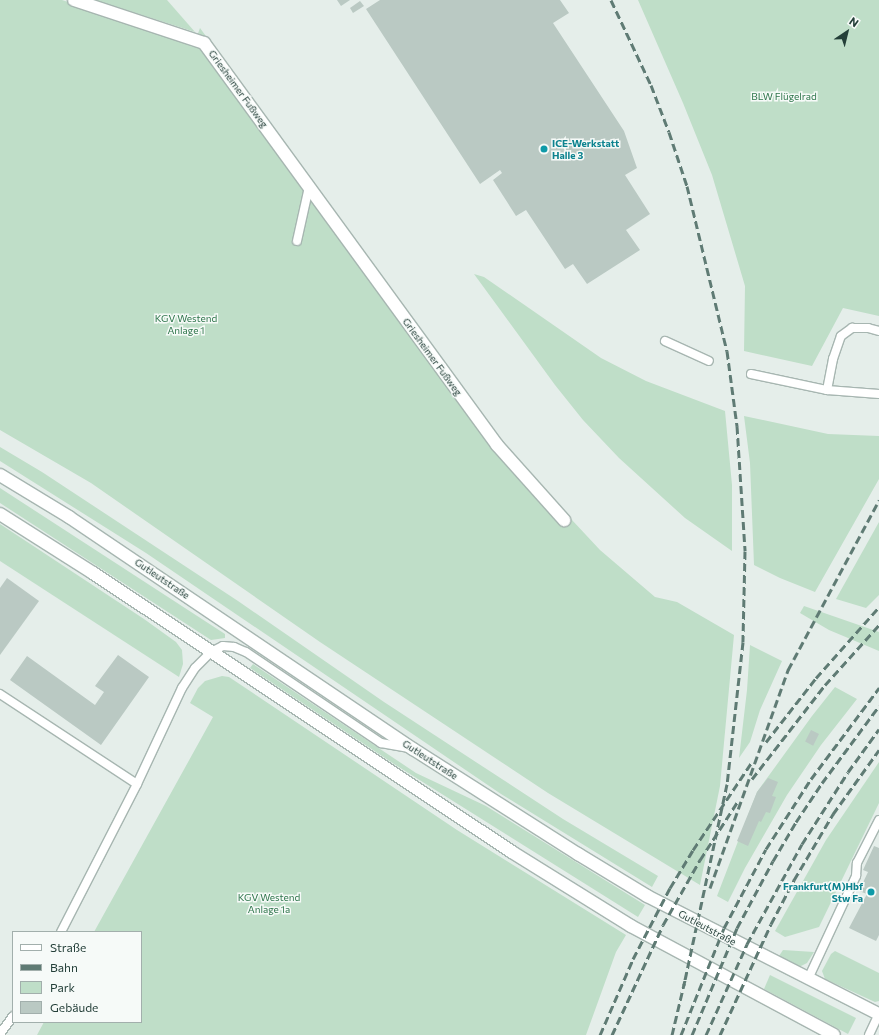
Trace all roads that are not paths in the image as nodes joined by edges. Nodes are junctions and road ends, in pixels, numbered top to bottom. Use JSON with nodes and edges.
{"nodes":[{"id":1,"x":74,"y":0,"type":"edge"},
{"id":2,"x":309,"y":187,"type":"junction"},
{"id":3,"x":297,"y":241,"type":"dead end"},
{"id":4,"x":879,"y":331,"type":"edge"},
{"id":5,"x":666,"y":341,"type":"dead end"},
{"id":6,"x":709,"y":361,"type":"dead end"},
{"id":7,"x":751,"y":374,"type":"dead end"},
{"id":8,"x":826,"y":390,"type":"junction"},
{"id":9,"x":879,"y":394,"type":"edge"},
{"id":10,"x":0,"y":475,"type":"edge"},
{"id":11,"x":0,"y":514,"type":"edge"},
{"id":12,"x":564,"y":520,"type":"dead end"},
{"id":13,"x":211,"y":652,"type":"junction"},
{"id":14,"x":0,"y":694,"type":"edge"},
{"id":15,"x":413,"y":749,"type":"junction"},
{"id":16,"x":137,"y":784,"type":"junction"},
{"id":17,"x":879,"y":820,"type":"edge"},
{"id":18,"x":61,"y":931,"type":"edge"},
{"id":19,"x":808,"y":979,"type":"junction"},
{"id":20,"x":879,"y":1014,"type":"edge"},
{"id":21,"x":12,"y":1017,"type":"edge"},
{"id":22,"x":0,"y":1034,"type":"edge"},
{"id":23,"x":834,"y":1035,"type":"edge"},
{"id":24,"x":870,"y":1035,"type":"edge"}],
"edges":[{"from":1,"to":2,"type":"main road","name":"Griesheimer Fußweg"},
{"from":2,"to":3,"type":"lane"},
{"from":2,"to":12,"type":"main road","name":"Griesheimer Fußweg"},
{"from":4,"to":8,"type":"lane"},
{"from":5,"to":6,"type":"lane"},
{"from":7,"to":8,"type":"lane"},
{"from":8,"to":9,"type":"lane"},
{"from":10,"to":15,"type":"main road","name":"Gutleutstraße"},
{"from":11,"to":13,"type":"main road"},
{"from":13,"to":15,"type":"lane"},
{"from":13,"to":16,"type":"lane"},
{"from":13,"to":23,"type":"main road"},
{"from":14,"to":16,"type":"lane"},
{"from":15,"to":19,"type":"main road","name":"Gutleutstraße"},
{"from":16,"to":18,"type":"lane"},
{"from":17,"to":19,"type":"lane"},
{"from":19,"to":20,"type":"main road","name":"Gutleutstraße"},
{"from":20,"to":24,"type":"lane","name":"Gutleutstraße"},
{"from":21,"to":22,"type":"lane"}]}
